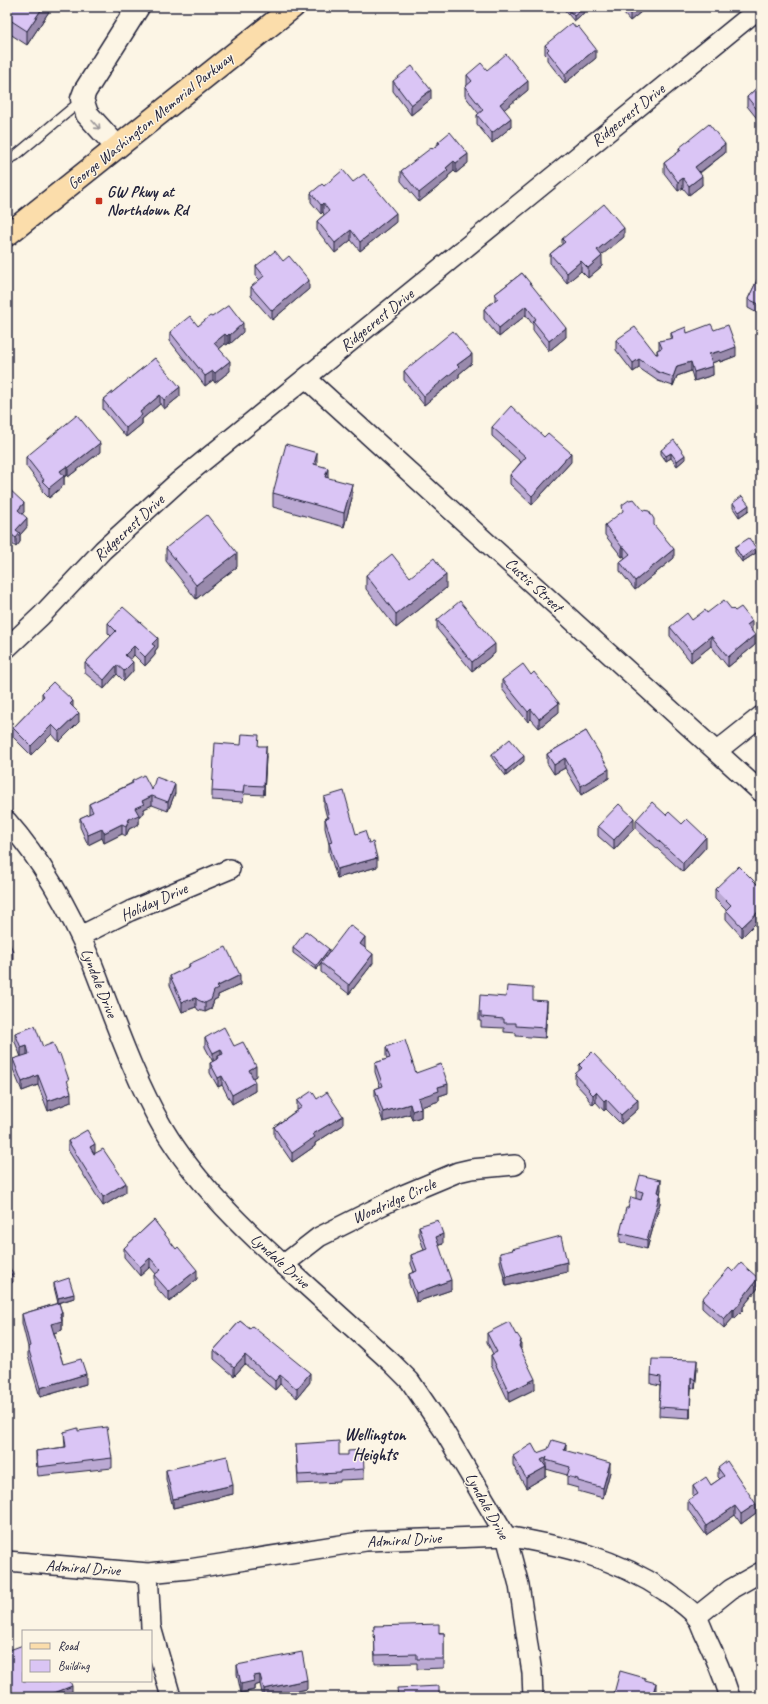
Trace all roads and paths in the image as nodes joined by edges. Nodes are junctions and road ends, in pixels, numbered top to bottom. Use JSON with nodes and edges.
{"nodes":[{"id":1,"x":138,"y":7,"type":"edge"},
{"id":2,"x":293,"y":7,"type":"edge"},
{"id":3,"x":761,"y":7,"type":"edge"},
{"id":4,"x":82,"y":99,"type":"junction"},
{"id":5,"x":117,"y":147,"type":"junction"},
{"id":6,"x":7,"y":160,"type":"edge"},
{"id":7,"x":7,"y":235,"type":"edge"},
{"id":8,"x":306,"y":378,"type":"junction"},
{"id":9,"x":7,"y":648,"type":"edge"},
{"id":10,"x":761,"y":716,"type":"edge"},
{"id":11,"x":717,"y":751,"type":"junction"},
{"id":12,"x":761,"y":792,"type":"edge"},
{"id":13,"x":7,"y":821,"type":"edge"},
{"id":14,"x":230,"y":869,"type":"dead end"},
{"id":15,"x":80,"y":936,"type":"junction"},
{"id":16,"x":515,"y":1165,"type":"dead end"},
{"id":17,"x":283,"y":1265,"type":"junction"},
{"id":18,"x":506,"y":1536,"type":"junction"},
{"id":19,"x":7,"y":1561,"type":"edge"},
{"id":20,"x":761,"y":1572,"type":"edge"},
{"id":21,"x":148,"y":1573,"type":"junction"},
{"id":22,"x":696,"y":1617,"type":"junction"},
{"id":23,"x":152,"y":1630,"type":"edge"},
{"id":24,"x":152,"y":1630,"type":"edge"},
{"id":25,"x":171,"y":1697,"type":"edge"},
{"id":26,"x":533,"y":1697,"type":"edge"},
{"id":27,"x":730,"y":1697,"type":"edge"}],
"edges":[{"from":1,"to":4,"type":"street"},
{"from":2,"to":5,"type":"main road","name":"George Washington Memorial Parkway"},
{"from":3,"to":8,"type":"street","name":"Ridgecrest Drive"},
{"from":4,"to":5,"type":"street","one_way":true},
{"from":4,"to":6,"type":"lane"},
{"from":5,"to":7,"type":"main road","name":"George Washington Memorial Parkway"},
{"from":8,"to":9,"type":"street","name":"Ridgecrest Drive"},
{"from":8,"to":11,"type":"street","name":"Custis Street"},
{"from":10,"to":11,"type":"street"},
{"from":11,"to":12,"type":"street","name":"Custis Street"},
{"from":13,"to":15,"type":"street","name":"Lyndale Drive"},
{"from":14,"to":15,"type":"street","name":"Holiday Drive"},
{"from":15,"to":17,"type":"street","name":"Lyndale Drive"},
{"from":16,"to":17,"type":"street","name":"Woodridge Circle"},
{"from":17,"to":18,"type":"street","name":"Lyndale Drive"},
{"from":18,"to":21,"type":"street","name":"Admiral Drive"},
{"from":18,"to":22,"type":"street","name":"Admiral Drive"},
{"from":18,"to":26,"type":"street","name":"Lyndale Drive"},
{"from":19,"to":21,"type":"street","name":"Admiral Drive"},
{"from":20,"to":22,"type":"street"},
{"from":21,"to":23,"type":"street"},
{"from":22,"to":27,"type":"street","name":"Admiral Drive"},
{"from":24,"to":25,"type":"street"}]}
